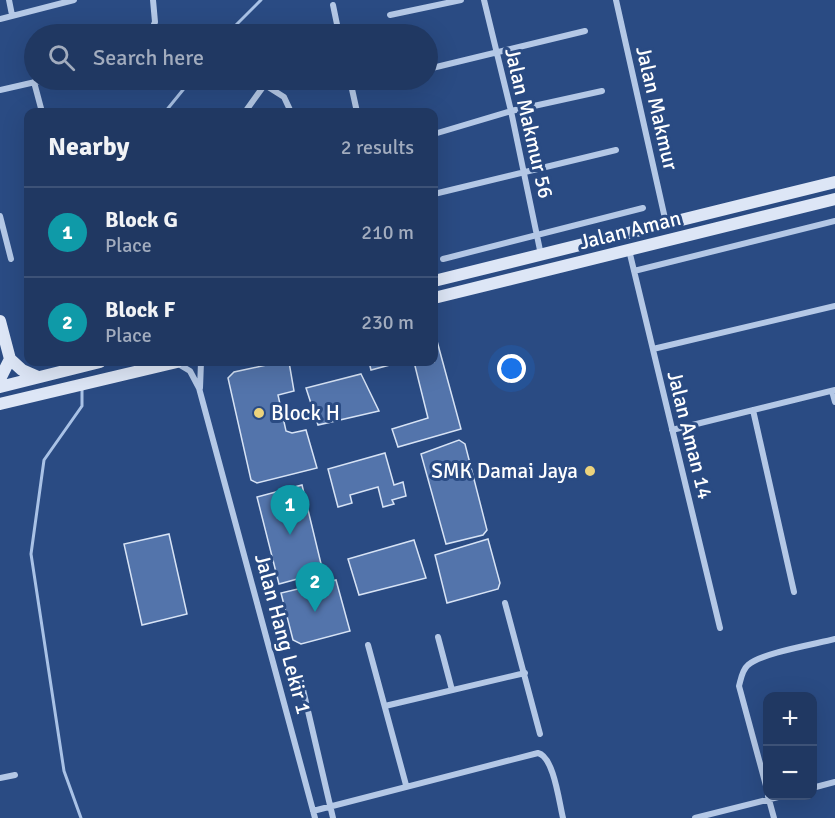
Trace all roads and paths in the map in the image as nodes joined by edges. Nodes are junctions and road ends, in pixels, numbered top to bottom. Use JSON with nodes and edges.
{"nodes":[{"id":1,"x":9,"y":0,"type":"edge"},
{"id":2,"x":74,"y":0,"type":"edge"},
{"id":3,"x":153,"y":0,"type":"edge"},
{"id":4,"x":461,"y":0,"type":"edge"},
{"id":5,"x":484,"y":0,"type":"edge"},
{"id":6,"x":616,"y":0,"type":"edge"},
{"id":7,"x":333,"y":5,"type":"dead end"},
{"id":8,"x":12,"y":15,"type":"junction"},
{"id":9,"x":390,"y":15,"type":"dead end"},
{"id":10,"x":0,"y":19,"type":"edge"},
{"id":11,"x":154,"y":24,"type":"edge"},
{"id":12,"x":336,"y":24,"type":"edge"},
{"id":13,"x":585,"y":31,"type":"dead end"},
{"id":14,"x":495,"y":54,"type":"junction"},
{"id":15,"x":438,"y":67,"type":"edge"},
{"id":16,"x":24,"y":84,"type":"edge"},
{"id":17,"x":0,"y":90,"type":"edge"},
{"id":18,"x":36,"y":90,"type":"edge"},
{"id":19,"x":260,"y":90,"type":"edge"},
{"id":20,"x":276,"y":90,"type":"edge"},
{"id":21,"x":352,"y":90,"type":"edge"},
{"id":22,"x":602,"y":91,"type":"dead end"},
{"id":23,"x":41,"y":108,"type":"edge"},
{"id":24,"x":248,"y":108,"type":"edge"},
{"id":25,"x":289,"y":108,"type":"edge"},
{"id":26,"x":356,"y":108,"type":"edge"},
{"id":27,"x":511,"y":111,"type":"junction"},
{"id":28,"x":438,"y":133,"type":"edge"},
{"id":29,"x":616,"y":150,"type":"dead end"},
{"id":30,"x":524,"y":172,"type":"junction"},
{"id":31,"x":835,"y":182,"type":"edge"},
{"id":32,"x":438,"y":193,"type":"edge"},
{"id":33,"x":835,"y":199,"type":"edge"},
{"id":34,"x":643,"y":208,"type":"dead end"},
{"id":35,"x":0,"y":216,"type":"edge"},
{"id":36,"x":835,"y":221,"type":"edge"},
{"id":37,"x":667,"y":224,"type":"junction"},
{"id":38,"x":538,"y":236,"type":"junction"},
{"id":39,"x":628,"y":250,"type":"junction"},
{"id":40,"x":541,"y":255,"type":"junction"},
{"id":41,"x":11,"y":259,"type":"dead end"},
{"id":42,"x":443,"y":259,"type":"dead end"},
{"id":43,"x":634,"y":271,"type":"junction"},
{"id":44,"x":438,"y":280,"type":"edge"},
{"id":45,"x":438,"y":297,"type":"edge"},
{"id":46,"x":835,"y":306,"type":"edge"},
{"id":47,"x":0,"y":321,"type":"edge"},
{"id":48,"x":652,"y":349,"type":"junction"},
{"id":49,"x":10,"y":359,"type":"junction"},
{"id":50,"x":84,"y":366,"type":"edge"},
{"id":51,"x":160,"y":366,"type":"edge"},
{"id":52,"x":182,"y":366,"type":"edge"},
{"id":53,"x":201,"y":366,"type":"edge"},
{"id":54,"x":38,"y":377,"type":"junction"},
{"id":55,"x":0,"y":380,"type":"edge"},
{"id":56,"x":0,"y":387,"type":"edge"},
{"id":57,"x":200,"y":388,"type":"junction"},
{"id":58,"x":834,"y":391,"type":"edge"},
{"id":59,"x":835,"y":402,"type":"edge"},
{"id":60,"x":0,"y":404,"type":"edge"},
{"id":61,"x":753,"y":410,"type":"junction"},
{"id":62,"x":672,"y":430,"type":"junction"},
{"id":63,"x":794,"y":592,"type":"dead end"},
{"id":64,"x":505,"y":603,"type":"dead end"},
{"id":65,"x":720,"y":628,"type":"dead end"},
{"id":66,"x":438,"y":637,"type":"dead end"},
{"id":67,"x":835,"y":639,"type":"edge"},
{"id":68,"x":368,"y":645,"type":"dead end"},
{"id":69,"x":525,"y":673,"type":"junction"},
{"id":70,"x":301,"y":681,"type":"dead end"},
{"id":71,"x":452,"y":690,"type":"junction"},
{"id":72,"x":385,"y":706,"type":"junction"},
{"id":73,"x":540,"y":734,"type":"dead end"},
{"id":74,"x":15,"y":775,"type":"dead end"},
{"id":75,"x":763,"y":777,"type":"edge"},
{"id":76,"x":0,"y":778,"type":"edge"},
{"id":77,"x":835,"y":782,"type":"edge"},
{"id":78,"x":406,"y":785,"type":"junction"},
{"id":79,"x":817,"y":787,"type":"edge"},
{"id":80,"x":763,"y":798,"type":"edge"},
{"id":81,"x":769,"y":800,"type":"edge"},
{"id":82,"x":330,"y":806,"type":"junction"},
{"id":83,"x":314,"y":814,"type":"edge"},
{"id":84,"x":333,"y":818,"type":"edge"},
{"id":85,"x":563,"y":818,"type":"edge"},
{"id":86,"x":695,"y":818,"type":"edge"},
{"id":87,"x":774,"y":818,"type":"edge"}],
"edges":[{"from":1,"to":8,"type":"street"},
{"from":2,"to":8,"type":"street"},
{"from":3,"to":11,"type":"street"},
{"from":4,"to":9,"type":"street"},
{"from":5,"to":14,"type":"street","name":"Jalan Makmur 56"},
{"from":6,"to":37,"type":"street","name":"Jalan Makmur"},
{"from":7,"to":12,"type":"street"},
{"from":8,"to":10,"type":"street"},
{"from":13,"to":14,"type":"street"},
{"from":14,"to":15,"type":"street"},
{"from":14,"to":27,"type":"street","name":"Jalan Makmur 56"},
{"from":16,"to":17,"type":"street"},
{"from":18,"to":23,"type":"street"},
{"from":19,"to":24,"type":"street"},
{"from":20,"to":25,"type":"street"},
{"from":21,"to":26,"type":"street"},
{"from":22,"to":27,"type":"street"},
{"from":27,"to":28,"type":"street"},
{"from":27,"to":30,"type":"street","name":"Jalan Makmur 56"},
{"from":29,"to":30,"type":"street"},
{"from":30,"to":32,"type":"street"},
{"from":30,"to":38,"type":"street","name":"Jalan Makmur 56"},
{"from":31,"to":37,"type":"main road","name":"Jalan Aman"},
{"from":33,"to":39,"type":"main road","name":"Jalan Aman"},
{"from":34,"to":38,"type":"street"},
{"from":35,"to":41,"type":"street"},
{"from":36,"to":43,"type":"street"},
{"from":37,"to":40,"type":"main road","name":"Jalan Aman"},
{"from":38,"to":40,"type":"street","name":"Jalan Makmur 56"},
{"from":38,"to":42,"type":"street"},
{"from":39,"to":43,"type":"street","name":"Jalan Aman 14"},
{"from":39,"to":45,"type":"main road","name":"Jalan Aman"},
{"from":40,"to":44,"type":"main road","name":"Jalan Aman"},
{"from":43,"to":48,"type":"street","name":"Jalan Aman 14"},
{"from":46,"to":48,"type":"street"},
{"from":47,"to":49,"type":"main road"},
{"from":48,"to":62,"type":"street","name":"Jalan Aman 14"},
{"from":49,"to":54,"type":"main road"},
{"from":49,"to":55,"type":"main road"},
{"from":50,"to":54,"type":"main road"},
{"from":51,"to":60,"type":"main road"},
{"from":52,"to":57,"type":"street","name":"Jalan Hang Lekir 1"},
{"from":53,"to":57,"type":"street","name":"Jalan Hang Lekir 1"},
{"from":54,"to":56,"type":"main road"},
{"from":57,"to":83,"type":"street","name":"Jalan Hang Lekir 1"},
{"from":58,"to":59,"type":"street"},
{"from":58,"to":61,"type":"street"},
{"from":61,"to":62,"type":"street"},
{"from":61,"to":63,"type":"street"},
{"from":62,"to":65,"type":"street","name":"Jalan Aman 14"},
{"from":64,"to":69,"type":"street"},
{"from":66,"to":71,"type":"street"},
{"from":67,"to":75,"type":"street"},
{"from":68,"to":72,"type":"street"},
{"from":69,"to":71,"type":"street"},
{"from":69,"to":73,"type":"street"},
{"from":70,"to":82,"type":"street"},
{"from":71,"to":72,"type":"street"},
{"from":72,"to":78,"type":"street"},
{"from":74,"to":76,"type":"street"},
{"from":77,"to":79,"type":"street"},
{"from":78,"to":82,"type":"street"},
{"from":78,"to":85,"type":"street"},
{"from":80,"to":86,"type":"street"},
{"from":81,"to":87,"type":"street"},
{"from":82,"to":83,"type":"street"},
{"from":82,"to":84,"type":"street"}]}
